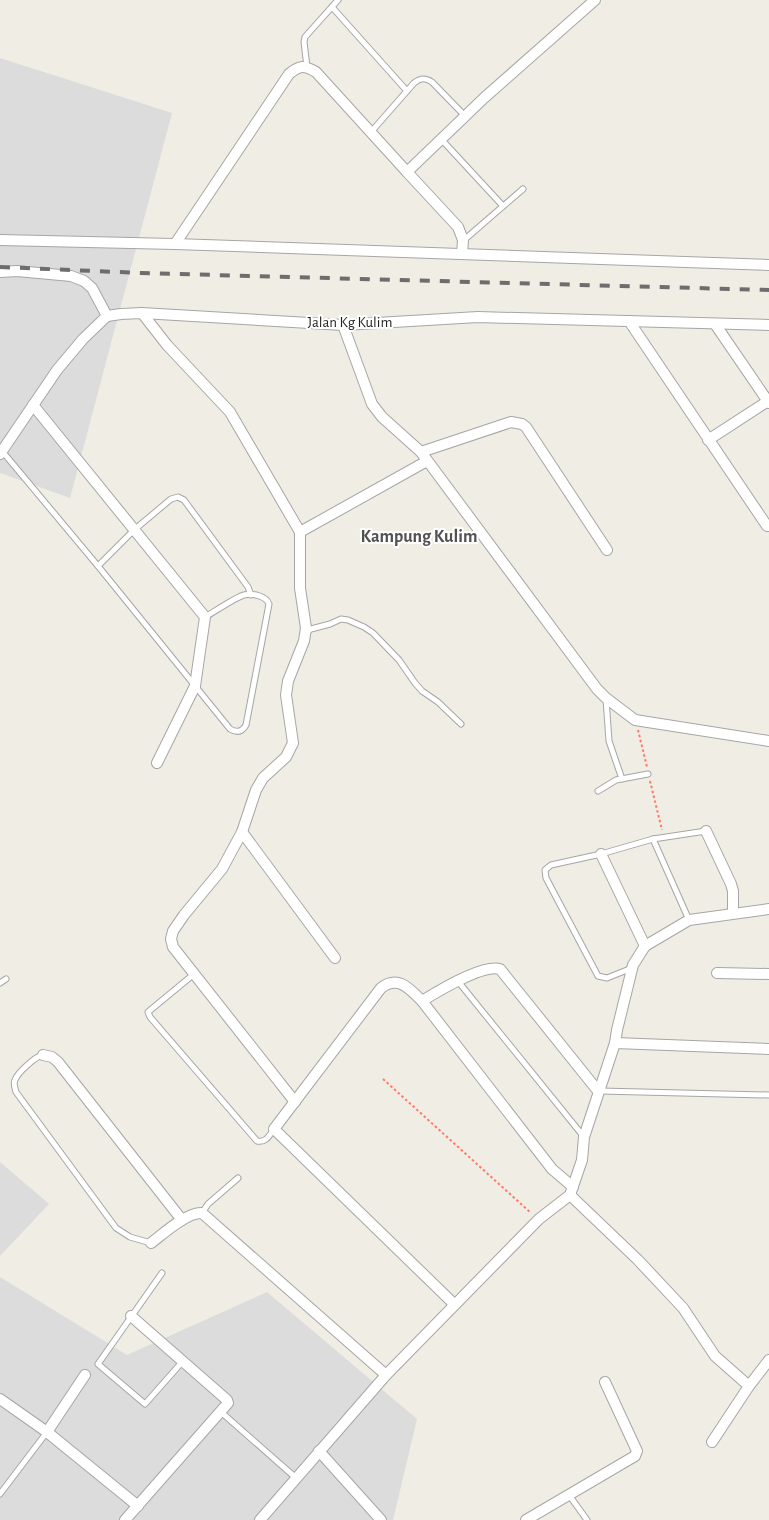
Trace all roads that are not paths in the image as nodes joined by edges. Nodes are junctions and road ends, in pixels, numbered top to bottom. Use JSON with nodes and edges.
{"nodes":[{"id":1,"x":338,"y":0,"type":"edge"},
{"id":2,"x":595,"y":0,"type":"edge"},
{"id":3,"x":332,"y":7,"type":"junction"},
{"id":4,"x":308,"y":66,"type":"junction"},
{"id":5,"x":406,"y":91,"type":"junction"},
{"id":6,"x":465,"y":116,"type":"junction"},
{"id":7,"x":372,"y":132,"type":"junction"},
{"id":8,"x":441,"y":139,"type":"junction"},
{"id":9,"x":407,"y":172,"type":"junction"},
{"id":10,"x":523,"y":189,"type":"dead end"},
{"id":11,"x":503,"y":206,"type":"junction"},
{"id":12,"x":0,"y":240,"type":"edge"},
{"id":13,"x":463,"y":240,"type":"junction"},
{"id":14,"x":175,"y":244,"type":"junction"},
{"id":15,"x":462,"y":254,"type":"junction"},
{"id":16,"x":769,"y":265,"type":"edge"},
{"id":17,"x":0,"y":272,"type":"edge"},
{"id":18,"x":142,"y":313,"type":"junction"},
{"id":19,"x":106,"y":316,"type":"junction"},
{"id":20,"x":629,"y":321,"type":"junction"},
{"id":21,"x":715,"y":324,"type":"junction"},
{"id":22,"x":343,"y":325,"type":"junction"},
{"id":23,"x":769,"y":325,"type":"edge"},
{"id":24,"x":768,"y":402,"type":"edge"},
{"id":25,"x":33,"y":405,"type":"junction"},
{"id":26,"x":708,"y":440,"type":"junction"},
{"id":27,"x":420,"y":452,"type":"junction"},
{"id":28,"x":1,"y":453,"type":"edge"},
{"id":29,"x":427,"y":461,"type":"junction"},
{"id":30,"x":769,"y":526,"type":"edge"},
{"id":31,"x":134,"y":530,"type":"junction"},
{"id":32,"x":300,"y":532,"type":"junction"},
{"id":33,"x":607,"y":550,"type":"dead end"},
{"id":34,"x":98,"y":566,"type":"junction"},
{"id":35,"x":251,"y":595,"type":"junction"},
{"id":36,"x":205,"y":618,"type":"junction"},
{"id":37,"x":305,"y":634,"type":"junction"},
{"id":38,"x":195,"y":686,"type":"junction"},
{"id":39,"x":606,"y":698,"type":"junction"},
{"id":40,"x":460,"y":724,"type":"dead end"},
{"id":41,"x":769,"y":741,"type":"edge"},
{"id":42,"x":157,"y":763,"type":"dead end"},
{"id":43,"x":648,"y":774,"type":"dead end"},
{"id":44,"x":622,"y":778,"type":"junction"},
{"id":45,"x":598,"y":791,"type":"dead end"},
{"id":46,"x":242,"y":832,"type":"junction"},
{"id":47,"x":706,"y":832,"type":"joint"},
{"id":48,"x":653,"y":839,"type":"junction"},
{"id":49,"x":601,"y":854,"type":"junction"},
{"id":50,"x":769,"y":909,"type":"edge"},
{"id":51,"x":733,"y":913,"type":"junction"},
{"id":52,"x":689,"y":920,"type":"junction"},
{"id":53,"x":645,"y":946,"type":"junction"},
{"id":54,"x":335,"y":958,"type":"dead end"},
{"id":55,"x":632,"y":968,"type":"junction"},
{"id":56,"x":718,"y":973,"type":"dead end"},
{"id":57,"x":194,"y":974,"type":"junction"},
{"id":58,"x":769,"y":974,"type":"edge"},
{"id":59,"x":6,"y":979,"type":"dead end"},
{"id":60,"x":457,"y":980,"type":"junction"},
{"id":61,"x":0,"y":983,"type":"edge"},
{"id":62,"x":422,"y":1001,"type":"junction"},
{"id":63,"x":615,"y":1043,"type":"junction"},
{"id":64,"x":769,"y":1049,"type":"edge"},
{"id":65,"x":43,"y":1055,"type":"joint"},
{"id":66,"x":598,"y":1090,"type":"junction"},
{"id":67,"x":769,"y":1095,"type":"edge"},
{"id":68,"x":295,"y":1102,"type":"junction"},
{"id":69,"x":274,"y":1129,"type":"junction"},
{"id":70,"x":584,"y":1137,"type":"junction"},
{"id":71,"x":238,"y":1178,"type":"dead end"},
{"id":72,"x":571,"y":1191,"type":"junction"},
{"id":73,"x":202,"y":1213,"type":"junction"},
{"id":74,"x":182,"y":1220,"type":"junction"},
{"id":75,"x":151,"y":1243,"type":"joint"},
{"id":76,"x":162,"y":1273,"type":"dead end"},
{"id":77,"x":454,"y":1304,"type":"junction"},
{"id":78,"x":131,"y":1316,"type":"junction"},
{"id":79,"x":769,"y":1360,"type":"edge"},
{"id":80,"x":183,"y":1361,"type":"junction"},
{"id":81,"x":85,"y":1375,"type":"dead end"},
{"id":82,"x":386,"y":1375,"type":"junction"},
{"id":83,"x":605,"y":1382,"type":"dead end"},
{"id":84,"x":749,"y":1386,"type":"junction"},
{"id":85,"x":0,"y":1399,"type":"edge"},
{"id":86,"x":221,"y":1412,"type":"junction"},
{"id":87,"x":47,"y":1432,"type":"junction"},
{"id":88,"x":712,"y":1442,"type":"dead end"},
{"id":89,"x":319,"y":1451,"type":"junction"},
{"id":90,"x":296,"y":1478,"type":"junction"},
{"id":91,"x":0,"y":1494,"type":"edge"},
{"id":92,"x":569,"y":1495,"type":"junction"},
{"id":93,"x":138,"y":1506,"type":"junction"},
{"id":94,"x":125,"y":1520,"type":"edge"},
{"id":95,"x":260,"y":1520,"type":"edge"},
{"id":96,"x":381,"y":1520,"type":"edge"},
{"id":97,"x":526,"y":1520,"type":"edge"},
{"id":98,"x":587,"y":1520,"type":"edge"}],
"edges":[{"from":1,"to":3,"type":"lane"},
{"from":2,"to":6,"type":"street"},
{"from":3,"to":4,"type":"lane"},
{"from":3,"to":5,"type":"lane"},
{"from":4,"to":7,"type":"street"},
{"from":4,"to":14,"type":"street"},
{"from":5,"to":6,"type":"lane"},
{"from":5,"to":7,"type":"lane"},
{"from":6,"to":8,"type":"street"},
{"from":7,"to":9,"type":"street"},
{"from":8,"to":9,"type":"street"},
{"from":8,"to":11,"type":"lane"},
{"from":9,"to":13,"type":"street"},
{"from":10,"to":11,"type":"lane"},
{"from":11,"to":13,"type":"lane"},
{"from":12,"to":14,"type":"street"},
{"from":13,"to":15,"type":"street"},
{"from":14,"to":15,"type":"street"},
{"from":15,"to":16,"type":"street"},
{"from":17,"to":19,"type":"street"},
{"from":18,"to":19,"type":"street","name":"Jalan Kg Kulim"},
{"from":18,"to":22,"type":"street","name":"Jalan Kg Kulim"},
{"from":18,"to":32,"type":"street"},
{"from":19,"to":25,"type":"street"},
{"from":20,"to":21,"type":"street","name":"Jalan Kg Kulim"},
{"from":20,"to":22,"type":"street","name":"Jalan Kg Kulim"},
{"from":20,"to":26,"type":"street"},
{"from":21,"to":23,"type":"street","name":"Jalan Kg Kulim"},
{"from":21,"to":24,"type":"street"},
{"from":22,"to":27,"type":"street"},
{"from":24,"to":26,"type":"street"},
{"from":25,"to":28,"type":"street"},
{"from":25,"to":31,"type":"street"},
{"from":26,"to":30,"type":"street"},
{"from":27,"to":29,"type":"street"},
{"from":27,"to":33,"type":"street"},
{"from":28,"to":34,"type":"lane"},
{"from":29,"to":32,"type":"street"},
{"from":29,"to":39,"type":"street"},
{"from":31,"to":34,"type":"lane"},
{"from":31,"to":35,"type":"lane"},
{"from":31,"to":36,"type":"street"},
{"from":32,"to":37,"type":"street"},
{"from":34,"to":38,"type":"lane"},
{"from":35,"to":36,"type":"lane"},
{"from":35,"to":38,"type":"lane"},
{"from":36,"to":38,"type":"street"},
{"from":37,"to":40,"type":"lane"},
{"from":37,"to":46,"type":"street"},
{"from":38,"to":42,"type":"street"},
{"from":39,"to":41,"type":"street"},
{"from":39,"to":44,"type":"lane"},
{"from":43,"to":44,"type":"lane"},
{"from":44,"to":45,"type":"lane"},
{"from":46,"to":54,"type":"street"},
{"from":46,"to":57,"type":"street"},
{"from":47,"to":48,"type":"lane"},
{"from":47,"to":51,"type":"street"},
{"from":48,"to":49,"type":"lane"},
{"from":48,"to":52,"type":"lane"},
{"from":49,"to":53,"type":"street"},
{"from":49,"to":55,"type":"lane"},
{"from":50,"to":51,"type":"street"},
{"from":51,"to":52,"type":"street"},
{"from":52,"to":53,"type":"street"},
{"from":53,"to":55,"type":"street"},
{"from":55,"to":63,"type":"street"},
{"from":56,"to":58,"type":"street"},
{"from":57,"to":68,"type":"street"},
{"from":57,"to":69,"type":"lane"},
{"from":59,"to":61,"type":"lane"},
{"from":60,"to":62,"type":"street"},
{"from":60,"to":66,"type":"street"},
{"from":60,"to":70,"type":"lane"},
{"from":62,"to":68,"type":"street"},
{"from":62,"to":72,"type":"street"},
{"from":63,"to":64,"type":"street"},
{"from":63,"to":66,"type":"street"},
{"from":65,"to":74,"type":"street"},
{"from":65,"to":75,"type":"lane"},
{"from":66,"to":67,"type":"lane"},
{"from":66,"to":70,"type":"street"},
{"from":68,"to":69,"type":"street"},
{"from":69,"to":77,"type":"street"},
{"from":70,"to":72,"type":"street"},
{"from":71,"to":73,"type":"lane"},
{"from":72,"to":77,"type":"street"},
{"from":72,"to":84,"type":"street"},
{"from":73,"to":74,"type":"street"},
{"from":73,"to":82,"type":"street"},
{"from":74,"to":75,"type":"street"},
{"from":76,"to":78,"type":"lane"},
{"from":77,"to":82,"type":"street"},
{"from":78,"to":80,"type":"street"},
{"from":78,"to":80,"type":"lane"},
{"from":79,"to":84,"type":"street"},
{"from":80,"to":86,"type":"street"},
{"from":81,"to":87,"type":"street"},
{"from":82,"to":89,"type":"street"},
{"from":83,"to":92,"type":"street"},
{"from":84,"to":88,"type":"street"},
{"from":85,"to":87,"type":"street"},
{"from":86,"to":90,"type":"lane"},
{"from":86,"to":93,"type":"street"},
{"from":87,"to":91,"type":"lane"},
{"from":87,"to":93,"type":"street"},
{"from":89,"to":90,"type":"street"},
{"from":89,"to":96,"type":"street"},
{"from":90,"to":95,"type":"street"},
{"from":92,"to":97,"type":"street"},
{"from":92,"to":98,"type":"lane"},
{"from":93,"to":94,"type":"street"}]}
